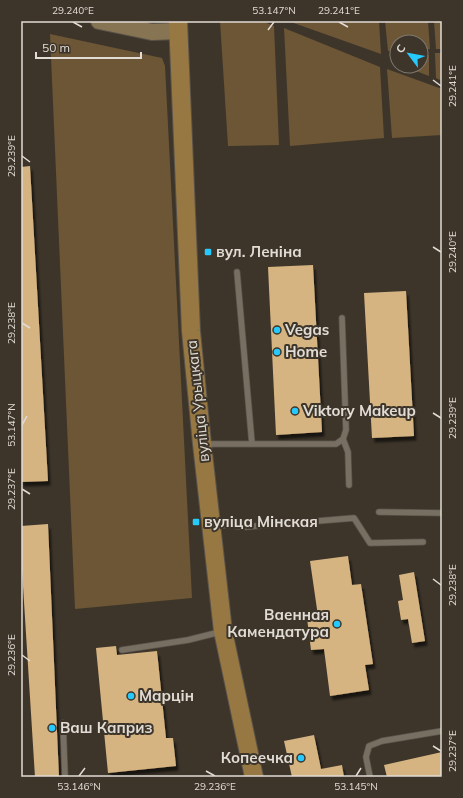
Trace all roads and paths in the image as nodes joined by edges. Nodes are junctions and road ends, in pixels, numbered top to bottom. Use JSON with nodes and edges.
{"nodes":[{"id":1,"x":99,"y":21,"type":"edge"},
{"id":2,"x":178,"y":26,"type":"edge"},
{"id":3,"x":237,"y":272,"type":"dead end"},
{"id":4,"x":342,"y":318,"type":"dead end"},
{"id":5,"x":343,"y":439,"type":"junction"},
{"id":6,"x":202,"y":444,"type":"junction"},
{"id":7,"x":252,"y":444,"type":"junction"},
{"id":8,"x":349,"y":485,"type":"dead end"},
{"id":9,"x":379,"y":512,"type":"dead end"},
{"id":10,"x":442,"y":513,"type":"edge"},
{"id":11,"x":211,"y":526,"type":"junction"},
{"id":12,"x":423,"y":542,"type":"dead end"},
{"id":13,"x":223,"y":631,"type":"junction"},
{"id":14,"x":122,"y":650,"type":"dead end"},
{"id":15,"x":63,"y":723,"type":"dead end"},
{"id":16,"x":442,"y":730,"type":"edge"},
{"id":17,"x":65,"y":777,"type":"edge"},
{"id":18,"x":254,"y":777,"type":"edge"},
{"id":19,"x":370,"y":777,"type":"edge"}],
"edges":[{"from":1,"to":2,"type":"main road"},
{"from":2,"to":6,"type":"main road","name":"вуліца Урыцкага"},
{"from":3,"to":7,"type":"lane"},
{"from":4,"to":5,"type":"lane"},
{"from":5,"to":7,"type":"lane"},
{"from":5,"to":8,"type":"lane"},
{"from":6,"to":7,"type":"lane"},
{"from":6,"to":11,"type":"main road","name":"вуліца Урыцкага"},
{"from":9,"to":10,"type":"lane"},
{"from":11,"to":12,"type":"lane"},
{"from":11,"to":13,"type":"main road","name":"вуліца Урыцкага"},
{"from":13,"to":14,"type":"lane"},
{"from":13,"to":18,"type":"main road","name":"вуліца Урыцкага"},
{"from":15,"to":17,"type":"lane"},
{"from":16,"to":19,"type":"lane"}]}
